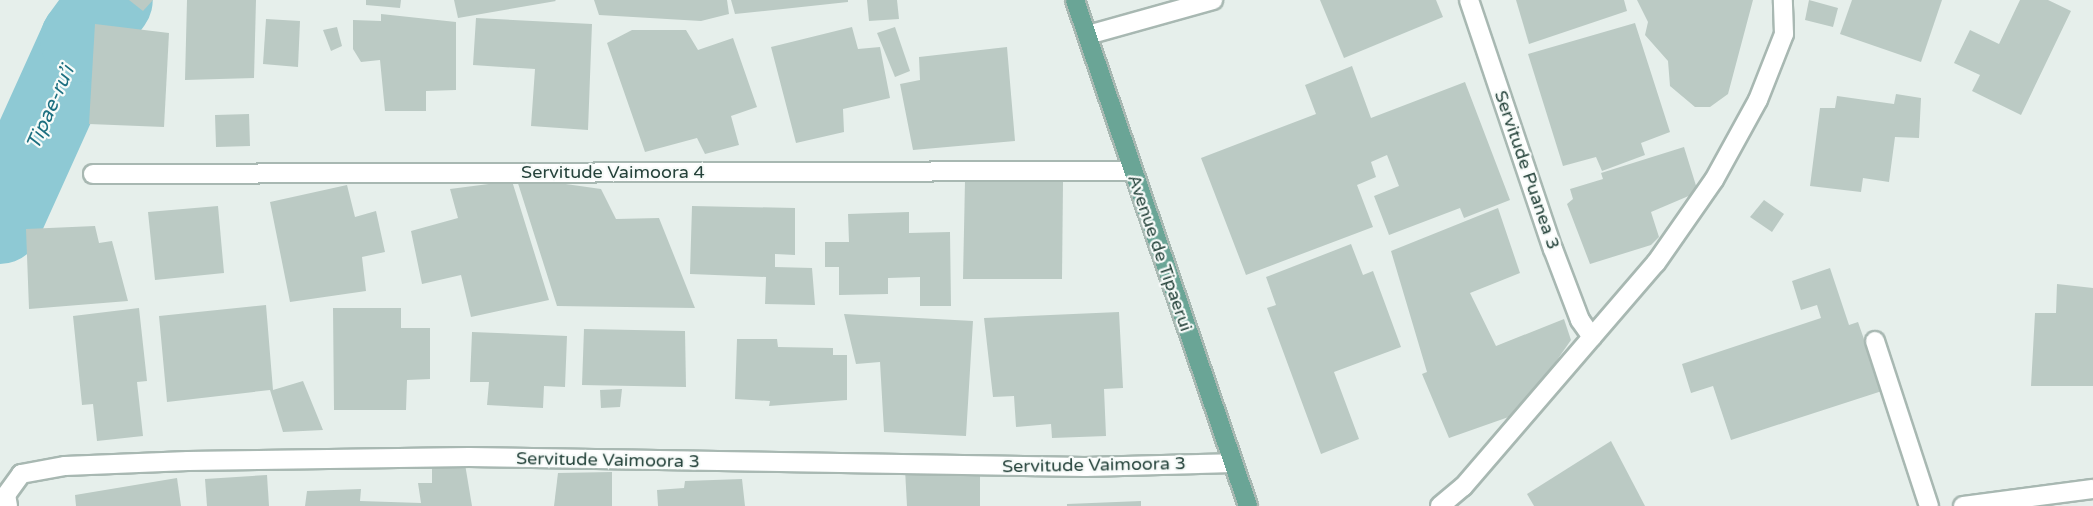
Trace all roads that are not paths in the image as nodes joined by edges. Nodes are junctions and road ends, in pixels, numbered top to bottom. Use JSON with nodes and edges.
{"nodes":[{"id":1,"x":1075,"y":0,"type":"edge"},
{"id":2,"x":1213,"y":0,"type":"edge"},
{"id":3,"x":1468,"y":0,"type":"edge"},
{"id":4,"x":1782,"y":0,"type":"edge"},
{"id":5,"x":1088,"y":35,"type":"junction"},
{"id":6,"x":1132,"y":171,"type":"junction"},
{"id":7,"x":93,"y":174,"type":"dead end"},
{"id":8,"x":1592,"y":337,"type":"junction"},
{"id":9,"x":1875,"y":341,"type":"dead end"},
{"id":10,"x":1233,"y":463,"type":"junction"},
{"id":11,"x":2093,"y":489,"type":"edge"},
{"id":12,"x":8,"y":506,"type":"edge"},
{"id":13,"x":1248,"y":506,"type":"edge"},
{"id":14,"x":1440,"y":506,"type":"edge"},
{"id":15,"x":1929,"y":506,"type":"edge"},
{"id":16,"x":1963,"y":506,"type":"edge"}],
"edges":[{"from":1,"to":5,"type":"main road","name":"Avenue de Tipaerui"},
{"from":2,"to":5,"type":"street"},
{"from":3,"to":8,"type":"street","name":"Servitude Puanea 3"},
{"from":4,"to":8,"type":"street"},
{"from":5,"to":6,"type":"main road","name":"Avenue de Tipaerui"},
{"from":6,"to":7,"type":"street","name":"Servitude Vaimoora 4"},
{"from":6,"to":10,"type":"main road","name":"Avenue de Tipaerui"},
{"from":8,"to":14,"type":"street"},
{"from":9,"to":15,"type":"street"},
{"from":10,"to":12,"type":"street","name":"Servitude Vaimoora 3"},
{"from":10,"to":13,"type":"main road","name":"Avenue de Tipaerui"},
{"from":11,"to":16,"type":"street"}]}
